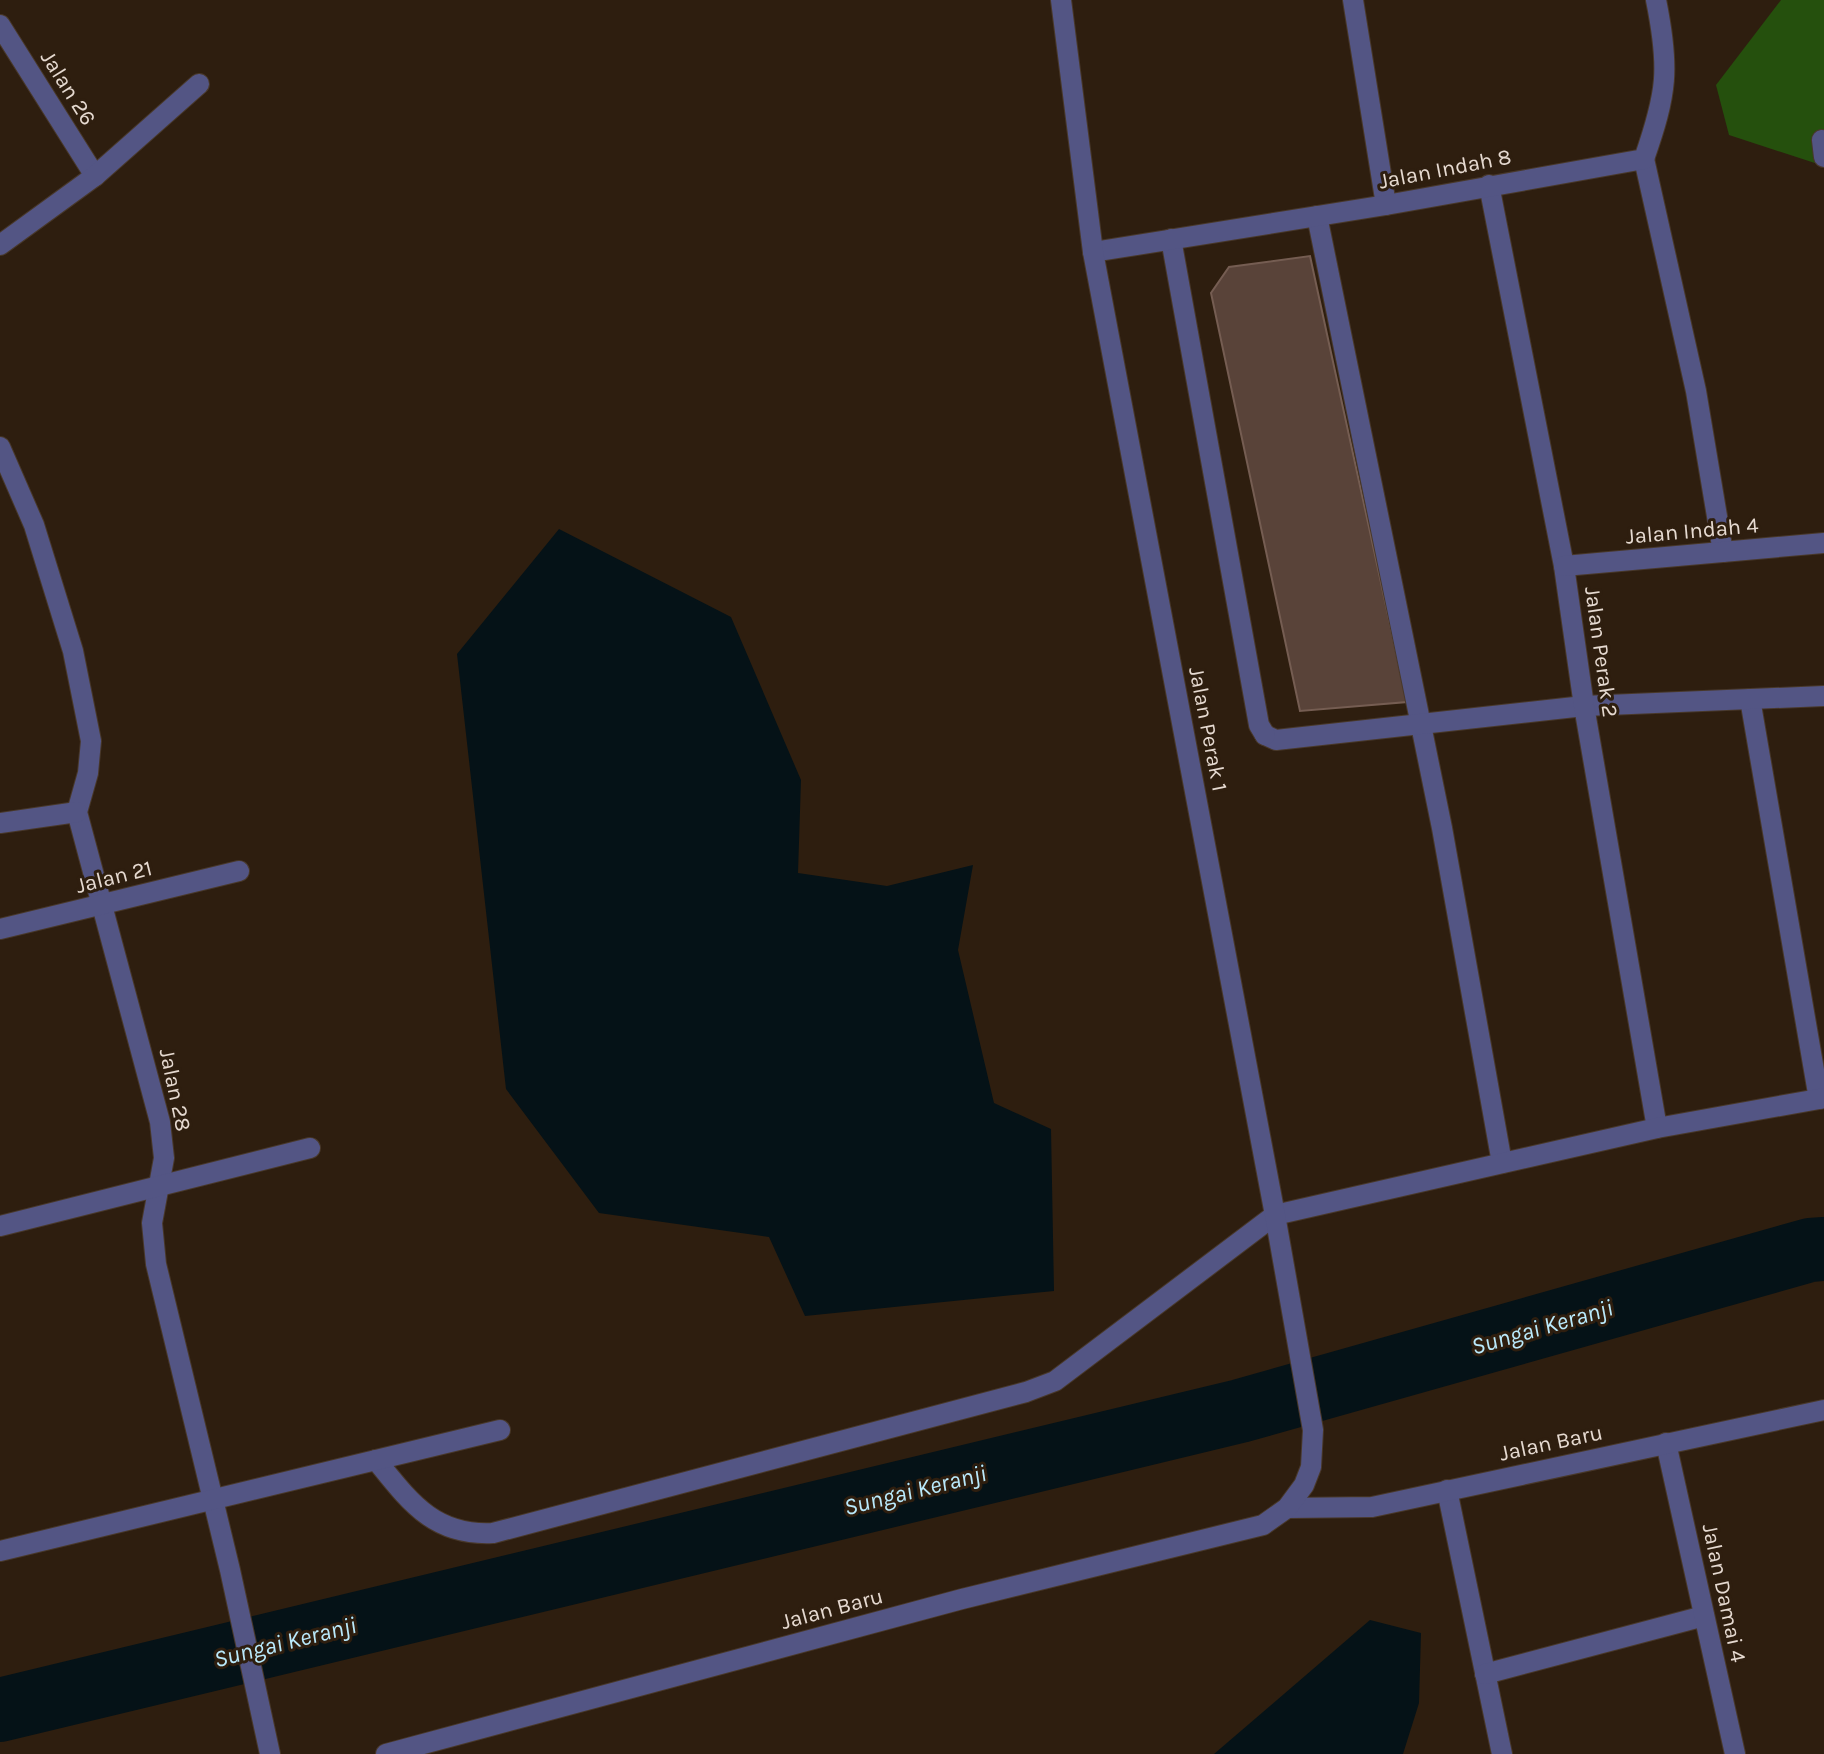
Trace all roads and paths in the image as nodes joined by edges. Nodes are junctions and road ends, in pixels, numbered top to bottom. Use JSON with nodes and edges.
{"nodes":[{"id":1,"x":1061,"y":0,"type":"edge"},
{"id":2,"x":1353,"y":0,"type":"edge"},
{"id":3,"x":1656,"y":0,"type":"edge"},
{"id":4,"x":0,"y":25,"type":"edge"},
{"id":5,"x":199,"y":84,"type":"dead end"},
{"id":6,"x":1644,"y":159,"type":"junction"},
{"id":7,"x":95,"y":176,"type":"junction"},
{"id":8,"x":1489,"y":185,"type":"junction"},
{"id":9,"x":1386,"y":205,"type":"junction"},
{"id":10,"x":1317,"y":216,"type":"junction"},
{"id":11,"x":1171,"y":239,"type":"junction"},
{"id":12,"x":0,"y":245,"type":"edge"},
{"id":13,"x":1093,"y":252,"type":"junction"},
{"id":14,"x":0,"y":447,"type":"edge"},
{"id":15,"x":1824,"y":543,"type":"edge"},
{"id":16,"x":1723,"y":552,"type":"junction"},
{"id":17,"x":1564,"y":566,"type":"junction"},
{"id":18,"x":1824,"y":696,"type":"edge"},
{"id":19,"x":1750,"y":699,"type":"junction"},
{"id":20,"x":1584,"y":706,"type":"junction"},
{"id":21,"x":1419,"y":722,"type":"junction"},
{"id":22,"x":77,"y":812,"type":"junction"},
{"id":23,"x":0,"y":823,"type":"edge"},
{"id":24,"x":239,"y":871,"type":"dead end"},
{"id":25,"x":104,"y":903,"type":"junction"},
{"id":26,"x":0,"y":929,"type":"edge"},
{"id":27,"x":1822,"y":1098,"type":"edge"},
{"id":28,"x":1657,"y":1128,"type":"junction"},
{"id":29,"x":310,"y":1148,"type":"dead end"},
{"id":30,"x":1502,"y":1163,"type":"junction"},
{"id":31,"x":160,"y":1186,"type":"junction"},
{"id":32,"x":1275,"y":1215,"type":"junction"},
{"id":33,"x":0,"y":1226,"type":"edge"},
{"id":34,"x":1824,"y":1410,"type":"edge"},
{"id":35,"x":500,"y":1430,"type":"dead end"},
{"id":36,"x":1666,"y":1443,"type":"junction"},
{"id":37,"x":376,"y":1460,"type":"junction"},
{"id":38,"x":1447,"y":1490,"type":"junction"},
{"id":39,"x":213,"y":1500,"type":"junction"},
{"id":40,"x":1287,"y":1508,"type":"junction"},
{"id":41,"x":0,"y":1551,"type":"edge"},
{"id":42,"x":1704,"y":1616,"type":"junction"},
{"id":43,"x":1485,"y":1674,"type":"junction"},
{"id":44,"x":270,"y":1754,"type":"edge"},
{"id":45,"x":386,"y":1754,"type":"edge"},
{"id":46,"x":1502,"y":1754,"type":"edge"},
{"id":47,"x":1735,"y":1754,"type":"edge"}],
"edges":[{"from":1,"to":13,"type":"street","name":"Jalan Perak 1"},
{"from":2,"to":9,"type":"street"},
{"from":3,"to":6,"type":"street"},
{"from":4,"to":7,"type":"street","name":"Jalan 26"},
{"from":5,"to":7,"type":"street"},
{"from":6,"to":8,"type":"street","name":"Jalan Indah 8"},
{"from":6,"to":16,"type":"street"},
{"from":7,"to":12,"type":"street"},
{"from":8,"to":9,"type":"street","name":"Jalan Indah 8"},
{"from":8,"to":17,"type":"street","name":"Jalan Perak 2"},
{"from":9,"to":10,"type":"street","name":"Jalan Indah 8"},
{"from":10,"to":11,"type":"street","name":"Jalan Indah 8"},
{"from":10,"to":21,"type":"street"},
{"from":11,"to":13,"type":"street","name":"Jalan Indah 8"},
{"from":11,"to":21,"type":"street"},
{"from":13,"to":32,"type":"street","name":"Jalan Perak 1"},
{"from":14,"to":22,"type":"street"},
{"from":15,"to":16,"type":"street","name":"Jalan Indah 4"},
{"from":16,"to":17,"type":"street","name":"Jalan Indah 4"},
{"from":17,"to":20,"type":"street","name":"Jalan Perak 2"},
{"from":18,"to":19,"type":"street"},
{"from":19,"to":20,"type":"street"},
{"from":19,"to":27,"type":"street"},
{"from":20,"to":21,"type":"street"},
{"from":20,"to":28,"type":"street","name":"Jalan Perak 2"},
{"from":21,"to":30,"type":"street"},
{"from":22,"to":23,"type":"street"},
{"from":22,"to":25,"type":"street","name":"Jalan 28"},
{"from":24,"to":25,"type":"street","name":"Jalan 21"},
{"from":25,"to":26,"type":"street","name":"Jalan 21"},
{"from":25,"to":31,"type":"street","name":"Jalan 28"},
{"from":27,"to":28,"type":"street"},
{"from":28,"to":30,"type":"street"},
{"from":29,"to":31,"type":"street"},
{"from":30,"to":32,"type":"street"},
{"from":31,"to":33,"type":"street"},
{"from":31,"to":39,"type":"street","name":"Jalan 28"},
{"from":32,"to":37,"type":"street"},
{"from":32,"to":40,"type":"street","name":"Jalan Baru"},
{"from":34,"to":36,"type":"street","name":"Jalan Baru"},
{"from":35,"to":37,"type":"street"},
{"from":36,"to":38,"type":"street","name":"Jalan Baru"},
{"from":36,"to":42,"type":"street","name":"Jalan Damai 4"},
{"from":37,"to":39,"type":"street"},
{"from":38,"to":40,"type":"street","name":"Jalan Baru"},
{"from":38,"to":43,"type":"street"},
{"from":39,"to":41,"type":"street"},
{"from":39,"to":44,"type":"street","name":"Jalan 28"},
{"from":40,"to":45,"type":"street","name":"Jalan Baru"},
{"from":42,"to":43,"type":"street"},
{"from":42,"to":47,"type":"street","name":"Jalan Damai 4"},
{"from":43,"to":46,"type":"street"}]}
